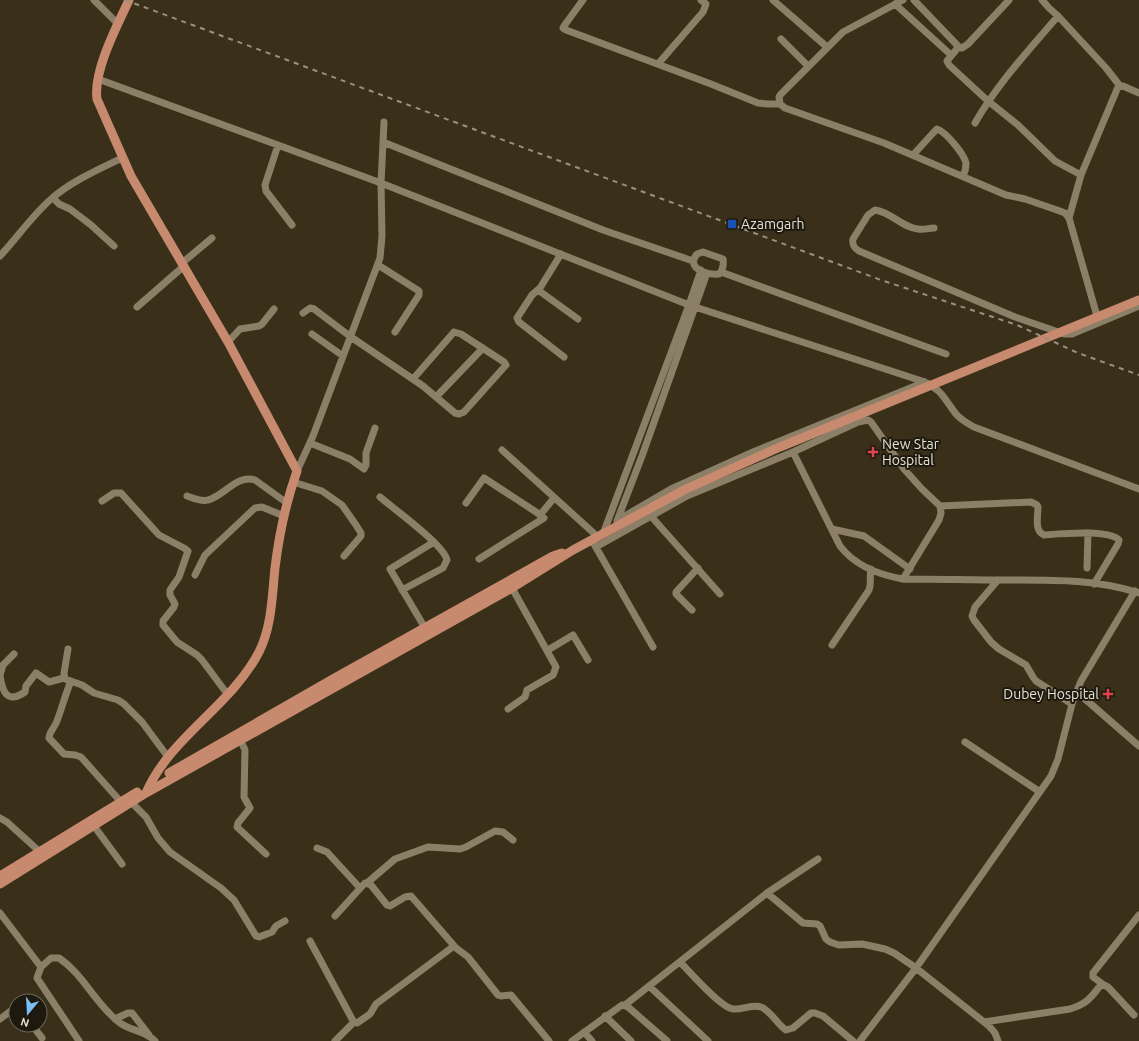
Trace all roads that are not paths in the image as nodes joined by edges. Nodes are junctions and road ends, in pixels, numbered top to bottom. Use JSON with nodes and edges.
{"nodes":[{"id":1,"x":94,"y":0,"type":"edge"},
{"id":2,"x":129,"y":0,"type":"edge"},
{"id":3,"x":583,"y":0,"type":"edge"},
{"id":4,"x":701,"y":0,"type":"edge"},
{"id":5,"x":773,"y":0,"type":"edge"},
{"id":6,"x":903,"y":0,"type":"edge"},
{"id":7,"x":914,"y":0,"type":"edge"},
{"id":8,"x":1009,"y":0,"type":"edge"},
{"id":9,"x":1042,"y":0,"type":"edge"},
{"id":10,"x":895,"y":4,"type":"junction"},
{"id":11,"x":1058,"y":16,"type":"junction"},
{"id":12,"x":118,"y":24,"type":"junction"},
{"id":13,"x":781,"y":39,"type":"dead end"},
{"id":14,"x":827,"y":47,"type":"junction"},
{"id":15,"x":958,"y":48,"type":"junction"},
{"id":16,"x":952,"y":56,"type":"junction"},
{"id":17,"x":658,"y":64,"type":"junction"},
{"id":18,"x":808,"y":66,"type":"junction"},
{"id":19,"x":98,"y":79,"type":"junction"},
{"id":20,"x":1120,"y":86,"type":"junction"},
{"id":21,"x":1139,"y":93,"type":"edge"},
{"id":22,"x":988,"y":101,"type":"junction"},
{"id":23,"x":780,"y":104,"type":"junction"},
{"id":24,"x":384,"y":122,"type":"dead end"},
{"id":25,"x":975,"y":122,"type":"dead end"},
{"id":26,"x":383,"y":142,"type":"junction"},
{"id":27,"x":278,"y":145,"type":"junction"},
{"id":28,"x":913,"y":155,"type":"junction"},
{"id":29,"x":122,"y":158,"type":"junction"},
{"id":30,"x":1081,"y":175,"type":"junction"},
{"id":31,"x":963,"y":176,"type":"junction"},
{"id":32,"x":381,"y":182,"type":"junction"},
{"id":33,"x":53,"y":198,"type":"junction"},
{"id":34,"x":1069,"y":218,"type":"junction"},
{"id":35,"x":292,"y":225,"type":"dead end"},
{"id":36,"x":934,"y":228,"type":"dead end"},
{"id":37,"x":212,"y":238,"type":"dead end"},
{"id":38,"x":114,"y":246,"type":"dead end"},
{"id":39,"x":561,"y":254,"type":"junction"},
{"id":40,"x":0,"y":256,"type":"edge"},
{"id":41,"x":693,"y":261,"type":"junction"},
{"id":42,"x":183,"y":265,"type":"junction"},
{"id":43,"x":378,"y":265,"type":"junction"},
{"id":44,"x":704,"y":271,"type":"junction"},
{"id":45,"x":721,"y":272,"type":"junction"},
{"id":46,"x":538,"y":290,"type":"junction"},
{"id":47,"x":1139,"y":300,"type":"edge"},
{"id":48,"x":692,"y":306,"type":"junction"},
{"id":49,"x":1139,"y":306,"type":"edge"},
{"id":50,"x":137,"y":307,"type":"dead end"},
{"id":51,"x":274,"y":309,"type":"dead end"},
{"id":52,"x":303,"y":313,"type":"dead end"},
{"id":53,"x":578,"y":319,"type":"dead end"},
{"id":54,"x":1099,"y":323,"type":"junction"},
{"id":55,"x":395,"y":332,"type":"dead end"},
{"id":56,"x":312,"y":334,"type":"dead end"},
{"id":57,"x":351,"y":337,"type":"junction"},
{"id":58,"x":228,"y":342,"type":"junction"},
{"id":59,"x":483,"y":348,"type":"junction"},
{"id":60,"x":946,"y":354,"type":"dead end"},
{"id":61,"x":343,"y":356,"type":"junction"},
{"id":62,"x":564,"y":358,"type":"dead end"},
{"id":63,"x":413,"y":379,"type":"junction"},
{"id":64,"x":925,"y":382,"type":"junction"},
{"id":65,"x":436,"y":397,"type":"junction"},
{"id":66,"x":375,"y":428,"type":"dead end"},
{"id":67,"x":310,"y":443,"type":"junction"},
{"id":68,"x":502,"y":450,"type":"dead end"},
{"id":69,"x":793,"y":452,"type":"junction"},
{"id":70,"x":296,"y":471,"type":"junction"},
{"id":71,"x":293,"y":482,"type":"junction"},
{"id":72,"x":1139,"y":489,"type":"edge"},
{"id":73,"x":187,"y":496,"type":"dead end"},
{"id":74,"x":380,"y":497,"type":"dead end"},
{"id":75,"x":554,"y":498,"type":"junction"},
{"id":76,"x":102,"y":501,"type":"dead end"},
{"id":77,"x":287,"y":503,"type":"junction"},
{"id":78,"x":466,"y":503,"type":"dead end"},
{"id":79,"x":940,"y":506,"type":"junction"},
{"id":80,"x":540,"y":515,"type":"junction"},
{"id":81,"x":650,"y":515,"type":"junction"},
{"id":82,"x":284,"y":516,"type":"junction"},
{"id":83,"x":616,"y":524,"type":"junction"},
{"id":84,"x":832,"y":529,"type":"junction"},
{"id":85,"x":1088,"y":533,"type":"junction"},
{"id":86,"x":597,"y":540,"type":"junction"},
{"id":87,"x":434,"y":542,"type":"junction"},
{"id":88,"x":573,"y":550,"type":"junction"},
{"id":89,"x":344,"y":556,"type":"dead end"},
{"id":90,"x":479,"y":559,"type":"dead end"},
{"id":91,"x":698,"y":568,"type":"junction"},
{"id":92,"x":1087,"y":568,"type":"dead end"},
{"id":93,"x":871,"y":569,"type":"junction"},
{"id":94,"x":910,"y":569,"type":"junction"},
{"id":95,"x":195,"y":575,"type":"dead end"},
{"id":96,"x":903,"y":579,"type":"junction"},
{"id":97,"x":998,"y":580,"type":"junction"},
{"id":98,"x":1094,"y":584,"type":"junction"},
{"id":99,"x":512,"y":588,"type":"junction"},
{"id":100,"x":402,"y":590,"type":"junction"},
{"id":101,"x":1137,"y":592,"type":"edge"},
{"id":102,"x":720,"y":594,"type":"dead end"},
{"id":103,"x":692,"y":610,"type":"dead end"},
{"id":104,"x":425,"y":628,"type":"junction"},
{"id":105,"x":832,"y":645,"type":"dead end"},
{"id":106,"x":653,"y":647,"type":"dead end"},
{"id":107,"x":68,"y":649,"type":"dead end"},
{"id":108,"x":548,"y":650,"type":"junction"},
{"id":109,"x":14,"y":654,"type":"dead end"},
{"id":110,"x":588,"y":660,"type":"dead end"},
{"id":111,"x":0,"y":675,"type":"edge"},
{"id":112,"x":67,"y":680,"type":"junction"},
{"id":113,"x":1077,"y":692,"type":"junction"},
{"id":114,"x":228,"y":695,"type":"junction"},
{"id":115,"x":1072,"y":704,"type":"junction"},
{"id":116,"x":508,"y":709,"type":"dead end"},
{"id":117,"x":239,"y":736,"type":"junction"},
{"id":118,"x":965,"y":742,"type":"dead end"},
{"id":119,"x":1139,"y":746,"type":"edge"},
{"id":120,"x":168,"y":757,"type":"junction"},
{"id":121,"x":150,"y":784,"type":"junction"},
{"id":122,"x":1040,"y":792,"type":"junction"},
{"id":123,"x":146,"y":793,"type":"junction"},
{"id":124,"x":121,"y":802,"type":"junction"},
{"id":125,"x":132,"y":803,"type":"junction"},
{"id":126,"x":0,"y":818,"type":"edge"},
{"id":127,"x":94,"y":826,"type":"junction"},
{"id":128,"x":513,"y":840,"type":"dead end"},
{"id":129,"x":317,"y":848,"type":"dead end"},
{"id":130,"x":40,"y":852,"type":"junction"},
{"id":131,"x":266,"y":854,"type":"dead end"},
{"id":132,"x":818,"y":859,"type":"dead end"},
{"id":133,"x":122,"y":864,"type":"dead end"},
{"id":134,"x":0,"y":876,"type":"edge"},
{"id":135,"x":368,"y":883,"type":"junction"},
{"id":136,"x":0,"y":884,"type":"edge"},
{"id":137,"x":360,"y":888,"type":"junction"},
{"id":138,"x":767,"y":893,"type":"junction"},
{"id":139,"x":0,"y":913,"type":"edge"},
{"id":140,"x":1139,"y":915,"type":"edge"},
{"id":141,"x":335,"y":916,"type":"dead end"},
{"id":142,"x":286,"y":921,"type":"dead end"},
{"id":143,"x":310,"y":941,"type":"dead end"},
{"id":144,"x":454,"y":946,"type":"junction"},
{"id":145,"x":680,"y":962,"type":"junction"},
{"id":146,"x":41,"y":967,"type":"junction"},
{"id":147,"x":916,"y":968,"type":"junction"},
{"id":148,"x":1104,"y":985,"type":"junction"},
{"id":149,"x":649,"y":986,"type":"junction"},
{"id":150,"x":625,"y":1005,"type":"junction"},
{"id":151,"x":1134,"y":1015,"type":"dead end"},
{"id":152,"x":605,"y":1016,"type":"junction"},
{"id":153,"x":115,"y":1019,"type":"junction"},
{"id":154,"x":354,"y":1022,"type":"junction"},
{"id":155,"x":984,"y":1022,"type":"junction"},
{"id":156,"x":584,"y":1032,"type":"junction"},
{"id":157,"x":38,"y":1033,"type":"edge"},
{"id":158,"x":149,"y":1035,"type":"junction"},
{"id":159,"x":42,"y":1038,"type":"dead end"},
{"id":160,"x":664,"y":1040,"type":"edge"},
{"id":161,"x":79,"y":1041,"type":"edge"},
{"id":162,"x":155,"y":1041,"type":"edge"},
{"id":163,"x":335,"y":1041,"type":"edge"},
{"id":164,"x":549,"y":1041,"type":"edge"},
{"id":165,"x":572,"y":1041,"type":"edge"},
{"id":166,"x":592,"y":1041,"type":"edge"},
{"id":167,"x":631,"y":1041,"type":"edge"},
{"id":168,"x":708,"y":1041,"type":"edge"},
{"id":169,"x":853,"y":1041,"type":"edge"},
{"id":170,"x":860,"y":1041,"type":"edge"},
{"id":171,"x":998,"y":1041,"type":"edge"}],
"edges":[{"from":1,"to":12,"type":"street"},
{"from":2,"to":12,"type":"main road"},
{"from":3,"to":17,"type":"street"},
{"from":4,"to":17,"type":"street"},
{"from":5,"to":14,"type":"street"},
{"from":6,"to":10,"type":"street"},
{"from":7,"to":15,"type":"street"},
{"from":8,"to":15,"type":"street"},
{"from":9,"to":11,"type":"street"},
{"from":10,"to":14,"type":"street"},
{"from":10,"to":16,"type":"street"},
{"from":11,"to":20,"type":"street"},
{"from":11,"to":22,"type":"street"},
{"from":12,"to":19,"type":"main road"},
{"from":13,"to":18,"type":"street"},
{"from":14,"to":18,"type":"street"},
{"from":15,"to":16,"type":"street"},
{"from":16,"to":22,"type":"street"},
{"from":17,"to":23,"type":"street"},
{"from":18,"to":23,"type":"street"},
{"from":19,"to":27,"type":"street"},
{"from":19,"to":29,"type":"main road"},
{"from":20,"to":21,"type":"street"},
{"from":20,"to":30,"type":"street"},
{"from":22,"to":25,"type":"street"},
{"from":22,"to":30,"type":"street"},
{"from":23,"to":28,"type":"street"},
{"from":24,"to":26,"type":"street"},
{"from":26,"to":32,"type":"street"},
{"from":26,"to":41,"type":"street"},
{"from":27,"to":32,"type":"street"},
{"from":27,"to":35,"type":"street"},
{"from":28,"to":31,"type":"street"},
{"from":28,"to":31,"type":"street"},
{"from":29,"to":33,"type":"street"},
{"from":29,"to":42,"type":"main road"},
{"from":30,"to":34,"type":"street"},
{"from":31,"to":34,"type":"street"},
{"from":32,"to":39,"type":"street"},
{"from":32,"to":43,"type":"street"},
{"from":33,"to":38,"type":"street"},
{"from":33,"to":40,"type":"street"},
{"from":34,"to":54,"type":"street"},
{"from":36,"to":54,"type":"street"},
{"from":37,"to":42,"type":"street"},
{"from":39,"to":46,"type":"street"},
{"from":39,"to":48,"type":"street"},
{"from":41,"to":44,"type":"street"},
{"from":41,"to":45,"type":"street"},
{"from":42,"to":50,"type":"street"},
{"from":42,"to":58,"type":"main road"},
{"from":43,"to":55,"type":"street"},
{"from":43,"to":57,"type":"street"},
{"from":44,"to":45,"type":"street"},
{"from":44,"to":48,"type":"street"},
{"from":45,"to":60,"type":"street"},
{"from":46,"to":53,"type":"street"},
{"from":46,"to":62,"type":"street"},
{"from":47,"to":83,"type":"main road"},
{"from":48,"to":64,"type":"street"},
{"from":48,"to":83,"type":"street"},
{"from":48,"to":86,"type":"street"},
{"from":49,"to":54,"type":"street"},
{"from":51,"to":58,"type":"street"},
{"from":52,"to":57,"type":"street"},
{"from":56,"to":61,"type":"street"},
{"from":57,"to":61,"type":"street"},
{"from":57,"to":63,"type":"street"},
{"from":58,"to":70,"type":"main road"},
{"from":59,"to":63,"type":"street"},
{"from":59,"to":65,"type":"street"},
{"from":59,"to":65,"type":"street"},
{"from":61,"to":67,"type":"street"},
{"from":63,"to":65,"type":"street"},
{"from":64,"to":72,"type":"street"},
{"from":64,"to":83,"type":"street"},
{"from":66,"to":67,"type":"street"},
{"from":67,"to":70,"type":"street"},
{"from":68,"to":75,"type":"street"},
{"from":69,"to":79,"type":"street"},
{"from":69,"to":81,"type":"street"},
{"from":69,"to":84,"type":"street"},
{"from":70,"to":71,"type":"main road"},
{"from":71,"to":77,"type":"main road"},
{"from":71,"to":89,"type":"street"},
{"from":73,"to":77,"type":"street"},
{"from":74,"to":87,"type":"street"},
{"from":75,"to":80,"type":"street"},
{"from":75,"to":86,"type":"street"},
{"from":76,"to":114,"type":"street"},
{"from":77,"to":82,"type":"main road"},
{"from":78,"to":80,"type":"street"},
{"from":79,"to":85,"type":"street"},
{"from":79,"to":94,"type":"street"},
{"from":80,"to":90,"type":"street"},
{"from":81,"to":86,"type":"street"},
{"from":81,"to":91,"type":"street"},
{"from":82,"to":95,"type":"street"},
{"from":82,"to":114,"type":"main road"},
{"from":83,"to":86,"type":"main road"},
{"from":84,"to":93,"type":"street"},
{"from":84,"to":94,"type":"street"},
{"from":85,"to":92,"type":"street"},
{"from":85,"to":98,"type":"street"},
{"from":86,"to":88,"type":"main road"},
{"from":86,"to":106,"type":"street"},
{"from":87,"to":100,"type":"street"},
{"from":87,"to":100,"type":"street"},
{"from":88,"to":99,"type":"main road"},
{"from":88,"to":104,"type":"main road"},
{"from":91,"to":102,"type":"street"},
{"from":91,"to":103,"type":"street"},
{"from":93,"to":96,"type":"street"},
{"from":93,"to":105,"type":"street"},
{"from":94,"to":96,"type":"street"},
{"from":96,"to":97,"type":"street"},
{"from":97,"to":98,"type":"street"},
{"from":97,"to":115,"type":"street"},
{"from":98,"to":101,"type":"street"},
{"from":99,"to":108,"type":"street"},
{"from":99,"to":117,"type":"main road"},
{"from":100,"to":104,"type":"street"},
{"from":101,"to":113,"type":"street"},
{"from":104,"to":117,"type":"main road"},
{"from":107,"to":112,"type":"street"},
{"from":108,"to":110,"type":"street"},
{"from":108,"to":116,"type":"street"},
{"from":109,"to":111,"type":"street"},
{"from":111,"to":112,"type":"street"},
{"from":112,"to":120,"type":"street"},
{"from":112,"to":124,"type":"street"},
{"from":113,"to":115,"type":"street"},
{"from":113,"to":119,"type":"street"},
{"from":114,"to":120,"type":"main road"},
{"from":115,"to":122,"type":"street"},
{"from":117,"to":121,"type":"main road"},
{"from":117,"to":123,"type":"main road"},
{"from":117,"to":131,"type":"street"},
{"from":118,"to":122,"type":"street"},
{"from":120,"to":121,"type":"main road"},
{"from":121,"to":123,"type":"main road"},
{"from":121,"to":124,"type":"main road"},
{"from":122,"to":147,"type":"street"},
{"from":123,"to":125,"type":"main road"},
{"from":124,"to":130,"type":"main road"},
{"from":125,"to":127,"type":"main road"},
{"from":125,"to":142,"type":"street"},
{"from":126,"to":130,"type":"street"},
{"from":127,"to":133,"type":"street"},
{"from":127,"to":136,"type":"main road"},
{"from":128,"to":135,"type":"street"},
{"from":129,"to":137,"type":"street"},
{"from":130,"to":134,"type":"main road"},
{"from":132,"to":138,"type":"street"},
{"from":135,"to":137,"type":"street"},
{"from":135,"to":144,"type":"street"},
{"from":137,"to":141,"type":"street"},
{"from":138,"to":145,"type":"street"},
{"from":138,"to":147,"type":"street"},
{"from":139,"to":146,"type":"street"},
{"from":140,"to":148,"type":"street"},
{"from":143,"to":154,"type":"street"},
{"from":144,"to":154,"type":"street"},
{"from":144,"to":164,"type":"street"},
{"from":145,"to":149,"type":"street"},
{"from":145,"to":169,"type":"street"},
{"from":146,"to":153,"type":"street"},
{"from":146,"to":161,"type":"street"},
{"from":147,"to":155,"type":"street"},
{"from":147,"to":170,"type":"street"},
{"from":148,"to":151,"type":"street"},
{"from":148,"to":155,"type":"street"},
{"from":149,"to":150,"type":"street"},
{"from":149,"to":168,"type":"street"},
{"from":150,"to":152,"type":"street"},
{"from":150,"to":160,"type":"street"},
{"from":152,"to":156,"type":"street"},
{"from":152,"to":167,"type":"street"},
{"from":153,"to":158,"type":"street"},
{"from":153,"to":158,"type":"street"},
{"from":154,"to":163,"type":"street"},
{"from":155,"to":171,"type":"street"},
{"from":156,"to":165,"type":"street"},
{"from":156,"to":166,"type":"street"},
{"from":157,"to":159,"type":"street"},
{"from":158,"to":162,"type":"street"}]}
